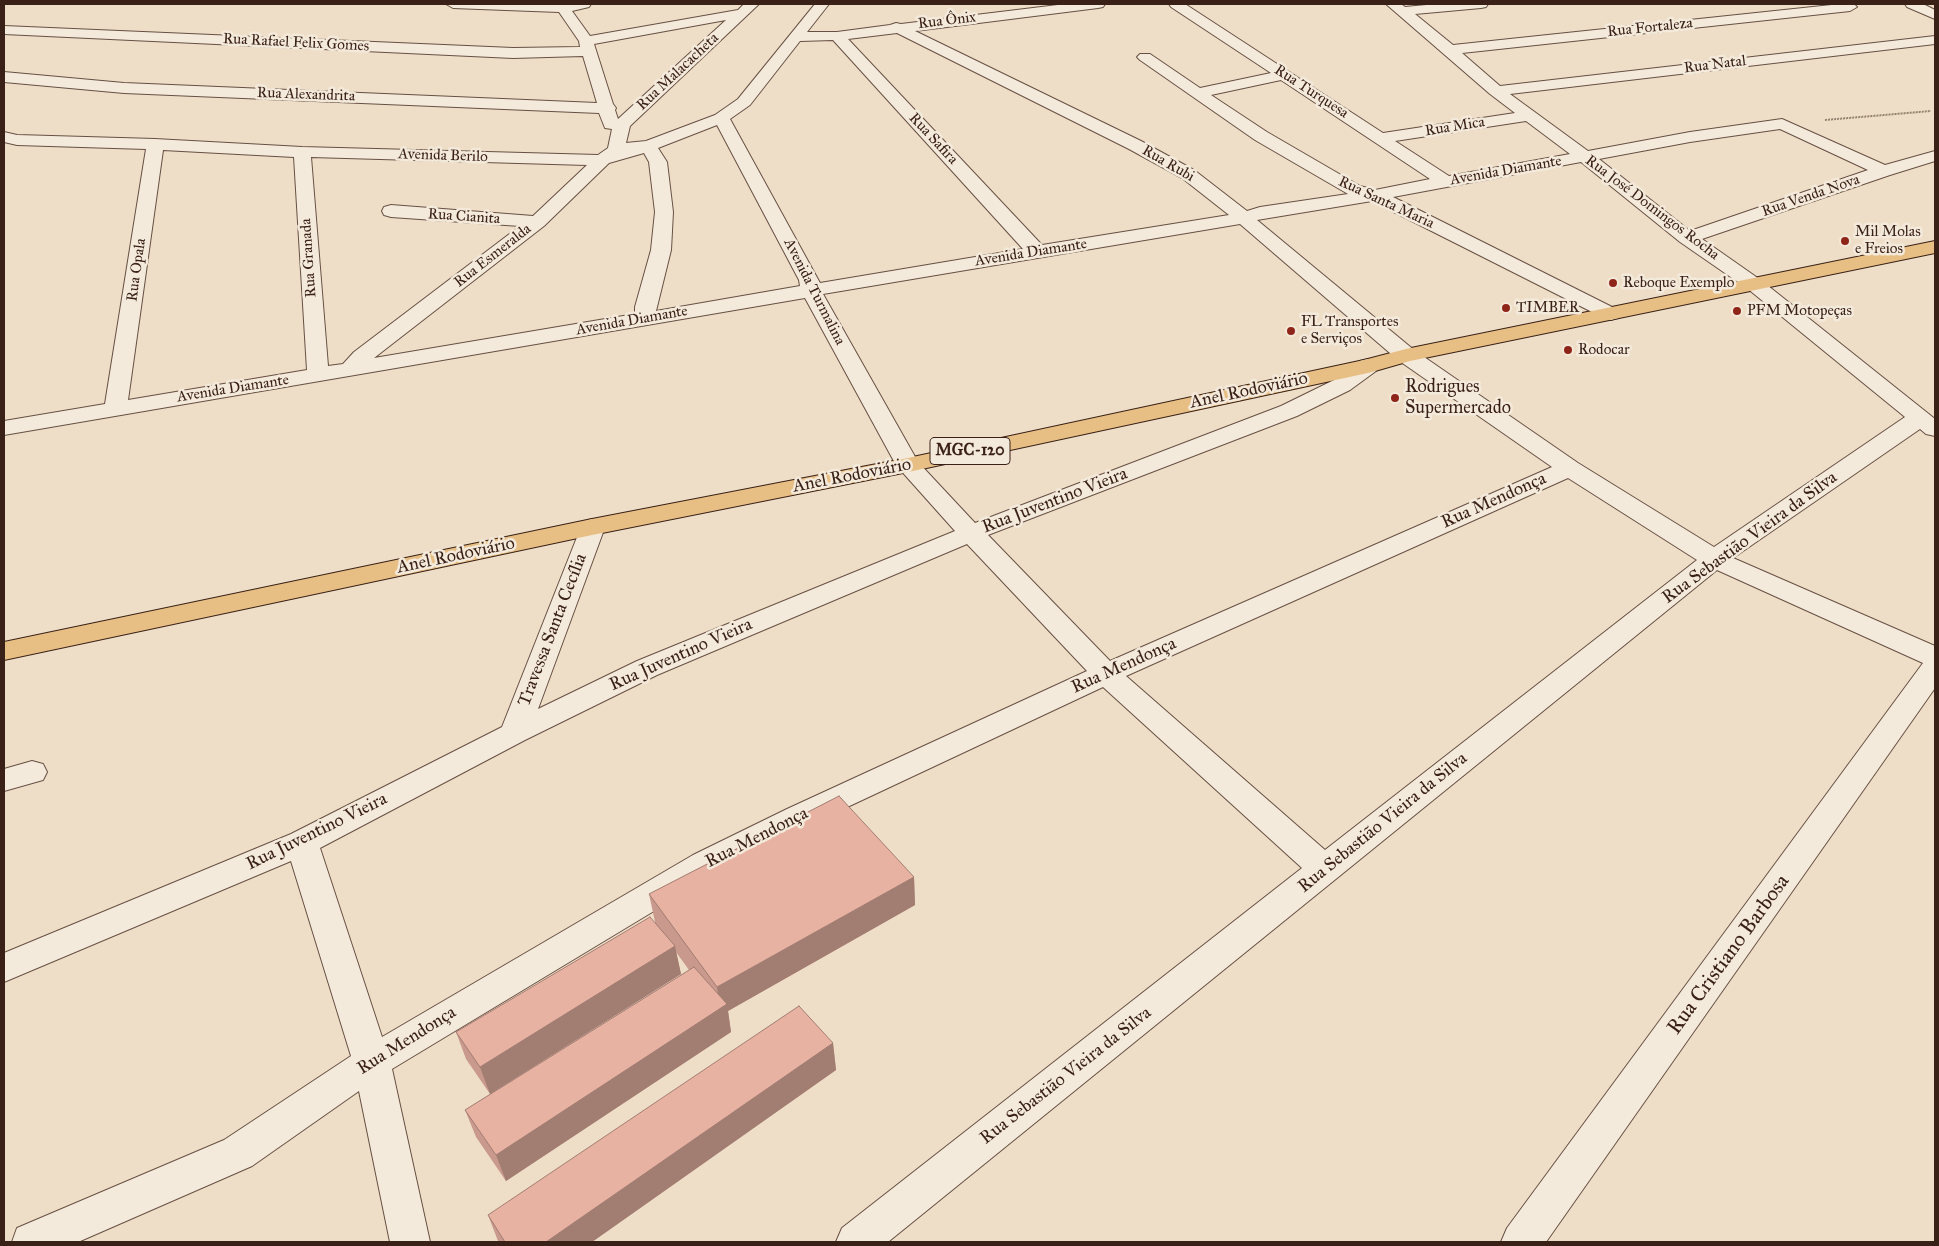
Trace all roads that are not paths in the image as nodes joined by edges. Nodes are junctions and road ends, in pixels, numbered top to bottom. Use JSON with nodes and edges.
{"nodes":[{"id":1,"x":453,"y":4,"type":"edge"},
{"id":2,"x":584,"y":4,"type":"edge"},
{"id":3,"x":822,"y":4,"type":"edge"},
{"id":4,"x":1098,"y":4,"type":"edge"},
{"id":5,"x":1176,"y":4,"type":"edge"},
{"id":6,"x":1481,"y":4,"type":"edge"},
{"id":7,"x":1912,"y":4,"type":"edge"},
{"id":8,"x":1847,"y":5,"type":"edge"},
{"id":9,"x":562,"y":6,"type":"edge"},
{"id":10,"x":748,"y":8,"type":"edge"},
{"id":11,"x":1398,"y":8,"type":"edge"},
{"id":12,"x":1935,"y":15,"type":"edge"},
{"id":13,"x":896,"y":28,"type":"junction"},
{"id":14,"x":4,"y":30,"type":"edge"},
{"id":15,"x":837,"y":36,"type":"junction"},
{"id":16,"x":795,"y":37,"type":"junction"},
{"id":17,"x":1935,"y":40,"type":"edge"},
{"id":18,"x":588,"y":46,"type":"junction"},
{"id":19,"x":1450,"y":50,"type":"junction"},
{"id":20,"x":1145,"y":57,"type":"dead end"},
{"id":21,"x":1285,"y":75,"type":"junction"},
{"id":22,"x":4,"y":78,"type":"edge"},
{"id":23,"x":1496,"y":91,"type":"junction"},
{"id":24,"x":1196,"y":93,"type":"junction"},
{"id":25,"x":608,"y":108,"type":"junction"},
{"id":26,"x":1528,"y":116,"type":"junction"},
{"id":27,"x":721,"y":118,"type":"junction"},
{"id":28,"x":1381,"y":138,"type":"junction"},
{"id":29,"x":8,"y":139,"type":"edge"},
{"id":30,"x":155,"y":144,"type":"junction"},
{"id":31,"x":648,"y":146,"type":"junction"},
{"id":32,"x":302,"y":152,"type":"junction"},
{"id":33,"x":609,"y":154,"type":"junction"},
{"id":34,"x":1584,"y":156,"type":"junction"},
{"id":35,"x":1935,"y":156,"type":"edge"},
{"id":36,"x":1884,"y":171,"type":"junction"},
{"id":37,"x":1446,"y":182,"type":"junction"},
{"id":38,"x":1374,"y":195,"type":"junction"},
{"id":39,"x":391,"y":211,"type":"dead end"},
{"id":40,"x":1247,"y":214,"type":"junction"},
{"id":41,"x":537,"y":222,"type":"junction"},
{"id":42,"x":1687,"y":238,"type":"junction"},
{"id":43,"x":1935,"y":247,"type":"edge"},
{"id":44,"x":1034,"y":248,"type":"junction"},
{"id":45,"x":810,"y":285,"type":"junction"},
{"id":46,"x":1755,"y":285,"type":"junction"},
{"id":47,"x":645,"y":313,"type":"junction"},
{"id":48,"x":1611,"y":314,"type":"junction"},
{"id":49,"x":1406,"y":355,"type":"junction"},
{"id":50,"x":356,"y":363,"type":"junction"},
{"id":51,"x":1368,"y":366,"type":"junction"},
{"id":52,"x":317,"y":369,"type":"junction"},
{"id":53,"x":117,"y":402,"type":"junction"},
{"id":54,"x":4,"y":418,"type":"edge"},
{"id":55,"x":1928,"y":424,"type":"edge"},
{"id":56,"x":4,"y":428,"type":"edge"},
{"id":57,"x":908,"y":465,"type":"junction"},
{"id":58,"x":1569,"y":468,"type":"junction"},
{"id":59,"x":592,"y":527,"type":"junction"},
{"id":60,"x":970,"y":533,"type":"junction"},
{"id":61,"x":1714,"y":559,"type":"junction"},
{"id":62,"x":4,"y":651,"type":"edge"},
{"id":63,"x":1935,"y":658,"type":"edge"},
{"id":64,"x":1935,"y":667,"type":"edge"},
{"id":65,"x":1106,"y":674,"type":"junction"},
{"id":66,"x":514,"y":733,"type":"junction"},
{"id":67,"x":302,"y":843,"type":"junction"},
{"id":68,"x":1326,"y":870,"type":"junction"},
{"id":69,"x":4,"y":968,"type":"edge"},
{"id":70,"x":372,"y":1062,"type":"junction"},
{"id":71,"x":32,"y":1242,"type":"edge"},
{"id":72,"x":410,"y":1242,"type":"edge"},
{"id":73,"x":856,"y":1242,"type":"edge"},
{"id":74,"x":1522,"y":1242,"type":"edge"}],
"edges":[{"from":1,"to":9,"type":"street"},
{"from":2,"to":9,"type":"street"},
{"from":3,"to":16,"type":"street"},
{"from":4,"to":13,"type":"street","name":"Rua Ônix"},
{"from":5,"to":21,"type":"street","name":"Rua Turquesa"},
{"from":6,"to":11,"type":"street"},
{"from":7,"to":12,"type":"street"},
{"from":8,"to":19,"type":"street","name":"Rua Fortaleza"},
{"from":9,"to":18,"type":"street"},
{"from":10,"to":18,"type":"street","name":"Rua Rafael Felix Gomes"},
{"from":10,"to":33,"type":"street","name":"Rua Malacacheta"},
{"from":11,"to":19,"type":"street","name":"Rua José Domingos Rocha"},
{"from":13,"to":15,"type":"street","name":"Rua Ônix"},
{"from":13,"to":40,"type":"street","name":"Rua Rubi"},
{"from":14,"to":18,"type":"street","name":"Rua Rafael Felix Gomes"},
{"from":15,"to":16,"type":"street","name":"Rua Ônix"},
{"from":15,"to":44,"type":"street","name":"Rua Safira"},
{"from":16,"to":27,"type":"street"},
{"from":17,"to":23,"type":"street","name":"Rua Natal"},
{"from":18,"to":25,"type":"street"},
{"from":19,"to":23,"type":"street","name":"Rua José Domingos Rocha"},
{"from":20,"to":24,"type":"street","name":"Rua Santa Maria"},
{"from":21,"to":24,"type":"street"},
{"from":21,"to":28,"type":"street","name":"Rua Turquesa"},
{"from":22,"to":25,"type":"street","name":"Rua Alexandrita"},
{"from":23,"to":26,"type":"street","name":"Rua José Domingos Rocha"},
{"from":24,"to":38,"type":"street","name":"Rua Santa Maria"},
{"from":25,"to":33,"type":"street"},
{"from":26,"to":28,"type":"street","name":"Rua Mica"},
{"from":26,"to":34,"type":"street","name":"Rua José Domingos Rocha"},
{"from":27,"to":31,"type":"street"},
{"from":27,"to":45,"type":"street","name":"Avenida Turmalina"},
{"from":28,"to":37,"type":"street","name":"Rua Turquesa"},
{"from":29,"to":30,"type":"street","name":"Avenida Berilo"},
{"from":30,"to":32,"type":"street","name":"Avenida Berilo"},
{"from":30,"to":53,"type":"street","name":"Rua Opala"},
{"from":31,"to":33,"type":"street","name":"Avenida Berilo"},
{"from":31,"to":47,"type":"street"},
{"from":32,"to":33,"type":"street","name":"Avenida Berilo"},
{"from":32,"to":52,"type":"street","name":"Rua Granada"},
{"from":33,"to":41,"type":"street","name":"Rua Esmeralda"},
{"from":34,"to":36,"type":"street","name":"Avenida Diamante"},
{"from":34,"to":37,"type":"street","name":"Avenida Diamante"},
{"from":34,"to":42,"type":"street","name":"Rua José Domingos Rocha"},
{"from":35,"to":36,"type":"street","name":"Rua Venda Nova"},
{"from":36,"to":42,"type":"street","name":"Rua Venda Nova"},
{"from":37,"to":38,"type":"street","name":"Avenida Diamante"},
{"from":38,"to":40,"type":"street","name":"Avenida Diamante"},
{"from":38,"to":48,"type":"street","name":"Rua Santa Maria"},
{"from":39,"to":41,"type":"street","name":"Rua Cianita"},
{"from":40,"to":44,"type":"street","name":"Avenida Diamante"},
{"from":40,"to":49,"type":"street","name":"Rua Rubi"},
{"from":41,"to":50,"type":"street","name":"Rua Esmeralda"},
{"from":42,"to":46,"type":"street","name":"Rua José Domingos Rocha"},
{"from":43,"to":46,"type":"main road","name":"Anel Rodoviário","number":"MGC-120"},
{"from":44,"to":45,"type":"street","name":"Avenida Diamante"},
{"from":45,"to":47,"type":"street","name":"Avenida Diamante"},
{"from":45,"to":57,"type":"street","name":"Avenida Turmalina"},
{"from":46,"to":48,"type":"main road","name":"Anel Rodoviário","number":"MGC-120"},
{"from":46,"to":55,"type":"street","name":"Rua José Domingos Rocha"},
{"from":47,"to":50,"type":"street","name":"Avenida Diamante"},
{"from":48,"to":49,"type":"main road","name":"Anel Rodoviário","number":"MGC-120"},
{"from":49,"to":51,"type":"main road","name":"Anel Rodoviário","number":"MGC-120"},
{"from":49,"to":58,"type":"street","name":"Rua Rubi"},
{"from":50,"to":52,"type":"street","name":"Avenida Diamante"},
{"from":51,"to":57,"type":"main road","name":"Anel Rodoviário","number":"MGC-120"},
{"from":51,"to":60,"type":"street","name":"Rua Juventino Vieira"},
{"from":52,"to":53,"type":"street","name":"Avenida Diamante"},
{"from":53,"to":54,"type":"street","name":"Avenida Diamante"},
{"from":53,"to":56,"type":"street","name":"Avenida Diamante"},
{"from":55,"to":61,"type":"street","name":"Rua Sebastião Vieira da Silva"},
{"from":57,"to":59,"type":"main road","name":"Anel Rodoviário","number":"MGC-120"},
{"from":57,"to":60,"type":"street","name":"Avenida Turmalina"},
{"from":58,"to":61,"type":"street","name":"Rua Rubi"},
{"from":58,"to":65,"type":"street","name":"Rua Mendonça"},
{"from":59,"to":62,"type":"main road","name":"Anel Rodoviário","number":"MGC-120"},
{"from":59,"to":66,"type":"street","name":"Travessa Santa Cecília"},
{"from":60,"to":65,"type":"street","name":"Avenida Turmalina"},
{"from":60,"to":66,"type":"street","name":"Rua Juventino Vieira"},
{"from":61,"to":63,"type":"street","name":"Rua Rubi"},
{"from":61,"to":68,"type":"street","name":"Rua Sebastião Vieira da Silva"},
{"from":64,"to":74,"type":"street","name":"Rua Cristiano Barbosa"},
{"from":65,"to":68,"type":"street","name":"Avenida Turmalina"},
{"from":65,"to":70,"type":"street","name":"Rua Mendonça"},
{"from":66,"to":67,"type":"street","name":"Rua Juventino Vieira"},
{"from":67,"to":69,"type":"street","name":"Rua Juventino Vieira"},
{"from":67,"to":70,"type":"street"},
{"from":68,"to":73,"type":"street","name":"Rua Sebastião Vieira da Silva"},
{"from":70,"to":71,"type":"street","name":"Rua Mendonça"},
{"from":70,"to":72,"type":"street"}]}
